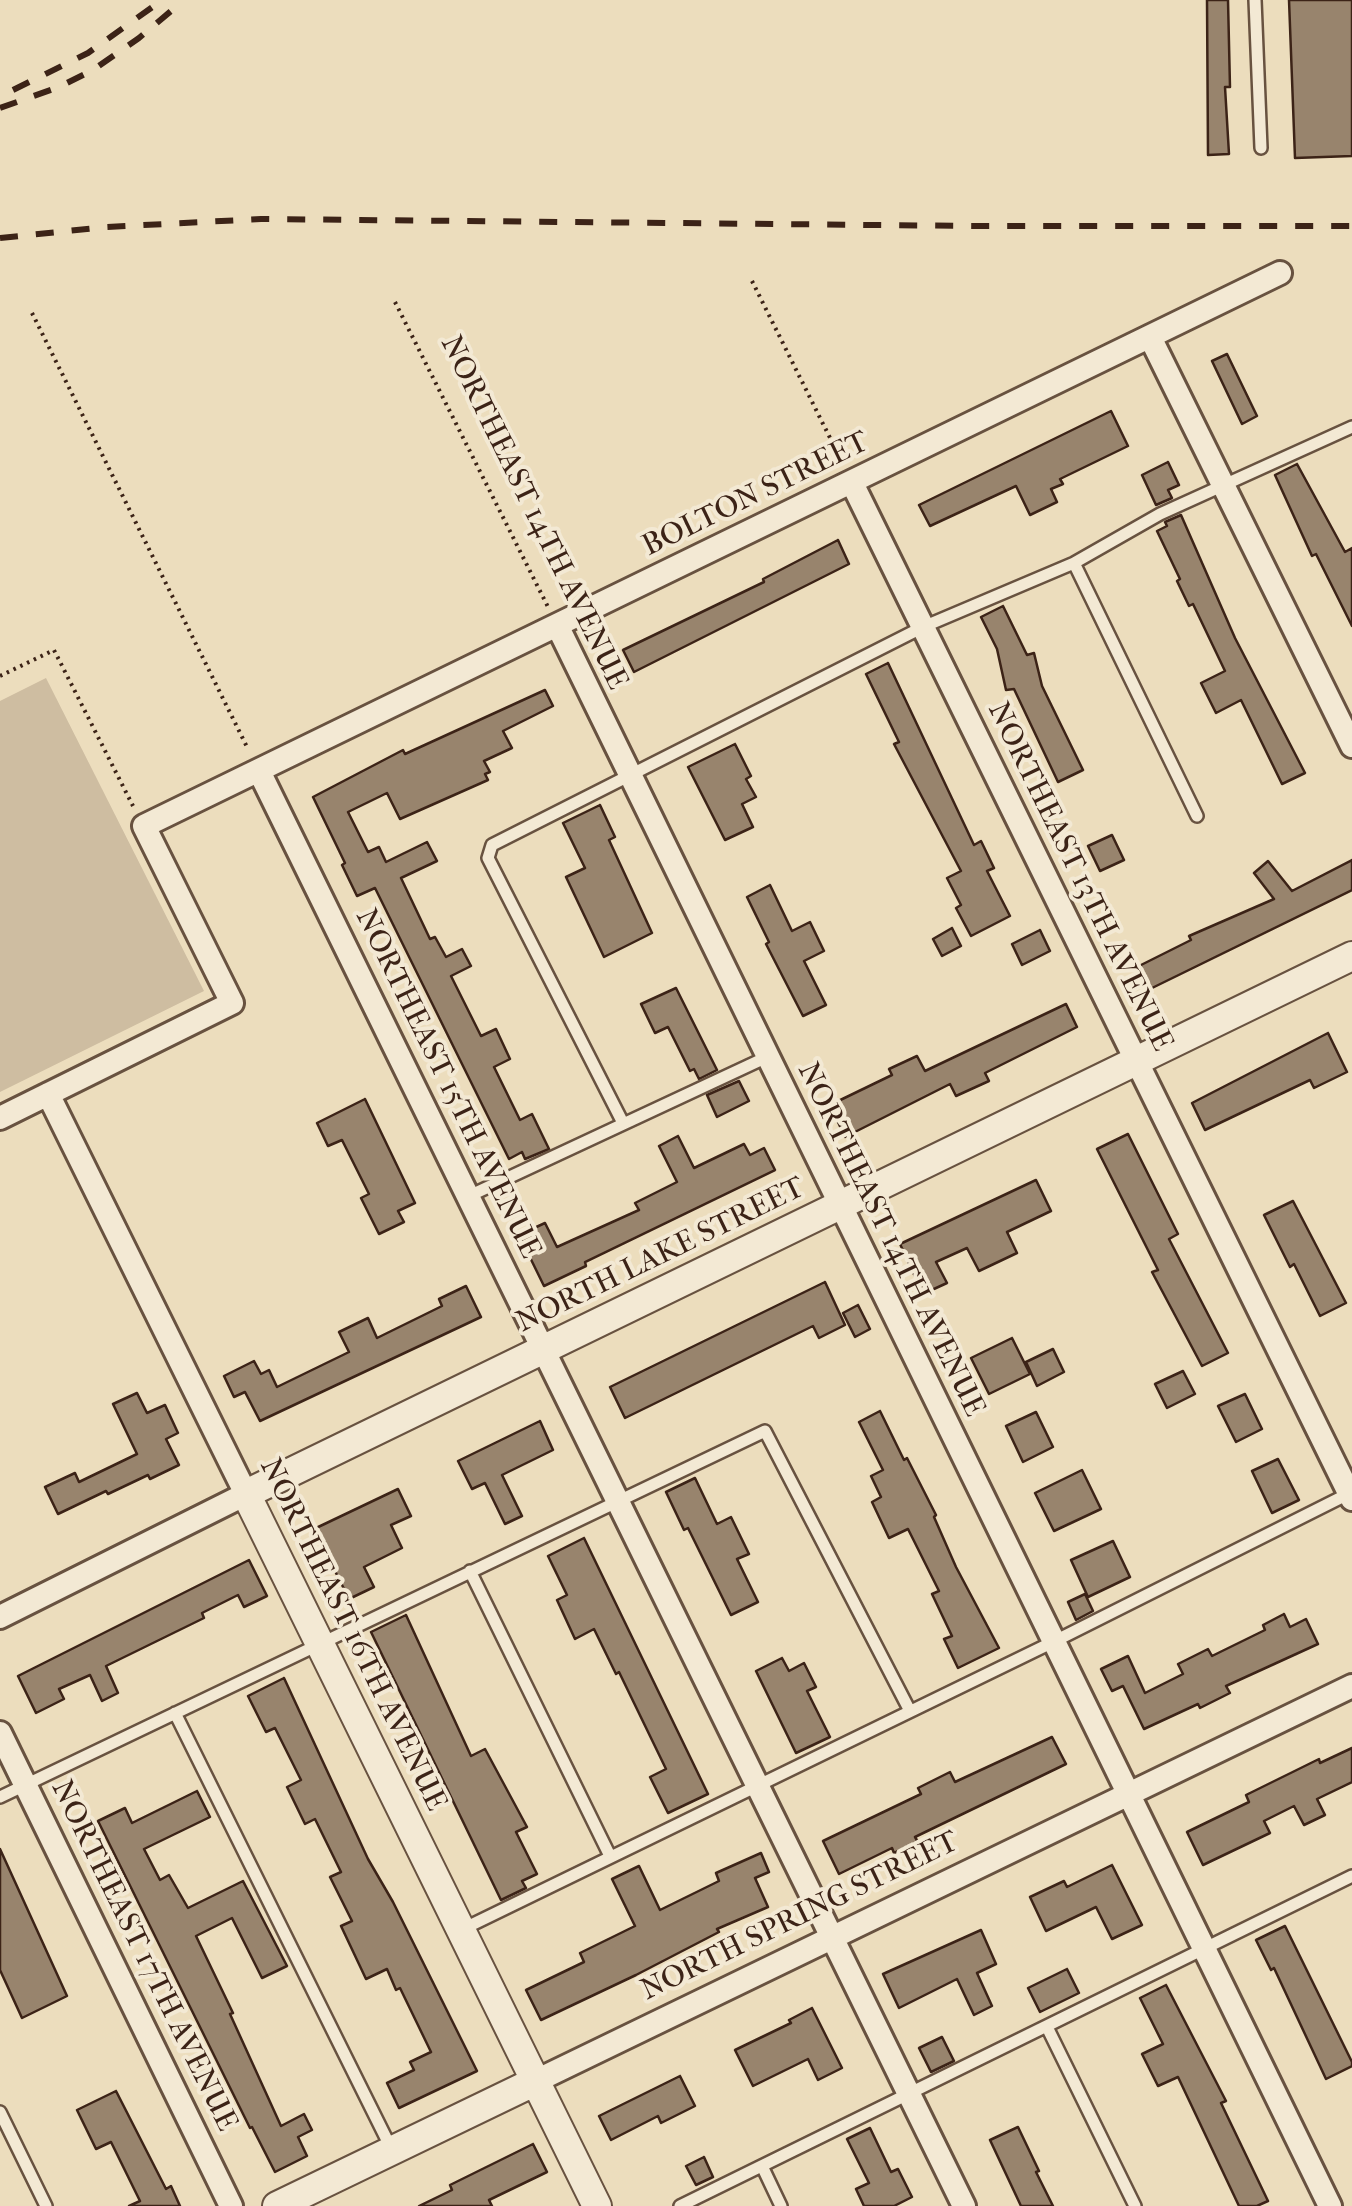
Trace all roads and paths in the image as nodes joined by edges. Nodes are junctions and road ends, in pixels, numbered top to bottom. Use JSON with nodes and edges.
{"nodes":[{"id":1,"x":1255,"y":0,"type":"edge"},
{"id":2,"x":1261,"y":148,"type":"dead end"},
{"id":3,"x":1280,"y":273,"type":"dead end"},
{"id":4,"x":752,"y":281,"type":"dead end"},
{"id":5,"x":395,"y":302,"type":"dead end"},
{"id":6,"x":32,"y":313,"type":"dead end"},
{"id":7,"x":1150,"y":337,"type":"junction"},
{"id":8,"x":1352,"y":428,"type":"edge"},
{"id":9,"x":852,"y":482,"type":"junction"},
{"id":10,"x":1223,"y":484,"type":"junction"},
{"id":11,"x":1074,"y":563,"type":"junction"},
{"id":12,"x":556,"y":625,"type":"junction"},
{"id":13,"x":923,"y":627,"type":"junction"},
{"id":14,"x":0,"y":676,"type":"edge"},
{"id":15,"x":1352,"y":746,"type":"edge"},
{"id":16,"x":259,"y":771,"type":"junction"},
{"id":17,"x":630,"y":776,"type":"junction"},
{"id":18,"x":1197,"y":816,"type":"dead end"},
{"id":19,"x":144,"y":826,"type":"junction"},
{"id":20,"x":1352,"y":956,"type":"edge"},
{"id":21,"x":767,"y":1057,"type":"junction"},
{"id":22,"x":1136,"y":1060,"type":"junction"},
{"id":23,"x":48,"y":1094,"type":"junction"},
{"id":24,"x":0,"y":1118,"type":"edge"},
{"id":25,"x":623,"y":1123,"type":"junction"},
{"id":26,"x":469,"y":1196,"type":"junction"},
{"id":27,"x":840,"y":1206,"type":"junction"},
{"id":28,"x":544,"y":1348,"type":"junction"},
{"id":29,"x":246,"y":1494,"type":"junction"},
{"id":30,"x":1351,"y":1495,"type":"edge"},
{"id":31,"x":618,"y":1500,"type":"junction"},
{"id":32,"x":470,"y":1571,"type":"junction"},
{"id":33,"x":0,"y":1617,"type":"edge"},
{"id":34,"x":1054,"y":1642,"type":"junction"},
{"id":35,"x":320,"y":1643,"type":"junction"},
{"id":36,"x":1352,"y":1686,"type":"edge"},
{"id":37,"x":910,"y":1711,"type":"junction"},
{"id":38,"x":175,"y":1713,"type":"junction"},
{"id":39,"x":0,"y":1733,"type":"edge"},
{"id":40,"x":26,"y":1785,"type":"junction"},
{"id":41,"x":756,"y":1785,"type":"junction"},
{"id":42,"x":1128,"y":1795,"type":"junction"},
{"id":43,"x":0,"y":1797,"type":"edge"},
{"id":44,"x":610,"y":1856,"type":"junction"},
{"id":45,"x":1350,"y":1881,"type":"edge"},
{"id":46,"x":462,"y":1930,"type":"junction"},
{"id":47,"x":831,"y":1937,"type":"junction"},
{"id":48,"x":1205,"y":1950,"type":"junction"},
{"id":49,"x":1047,"y":2026,"type":"junction"},
{"id":50,"x":536,"y":2081,"type":"junction"},
{"id":51,"x":909,"y":2096,"type":"junction"},
{"id":52,"x":0,"y":2112,"type":"edge"},
{"id":53,"x":392,"y":2150,"type":"junction"},
{"id":54,"x":762,"y":2166,"type":"junction"},
{"id":55,"x":46,"y":2206,"type":"edge"},
{"id":56,"x":231,"y":2206,"type":"edge"},
{"id":57,"x":277,"y":2206,"type":"edge"},
{"id":58,"x":597,"y":2206,"type":"edge"},
{"id":59,"x":680,"y":2206,"type":"edge"},
{"id":60,"x":781,"y":2206,"type":"edge"},
{"id":61,"x":964,"y":2206,"type":"edge"},
{"id":62,"x":1135,"y":2206,"type":"edge"},
{"id":63,"x":1330,"y":2206,"type":"edge"}],
"edges":[{"from":1,"to":2,"type":"lane"},
{"from":3,"to":7,"type":"street","name":"BOLTON STREET"},
{"from":4,"to":9,"type":"path"},
{"from":5,"to":12,"type":"path","name":"NORTHEAST 14TH AVENUE"},
{"from":6,"to":16,"type":"path"},
{"from":7,"to":9,"type":"street","name":"BOLTON STREET"},
{"from":7,"to":10,"type":"street"},
{"from":8,"to":10,"type":"lane"},
{"from":9,"to":12,"type":"street","name":"BOLTON STREET"},
{"from":9,"to":13,"type":"street","name":"NORTHEAST 13TH AVENUE"},
{"from":10,"to":11,"type":"lane"},
{"from":10,"to":15,"type":"street"},
{"from":11,"to":13,"type":"lane"},
{"from":11,"to":18,"type":"lane"},
{"from":12,"to":16,"type":"street","name":"BOLTON STREET"},
{"from":12,"to":17,"type":"street","name":"NORTHEAST 14TH AVENUE"},
{"from":13,"to":17,"type":"lane"},
{"from":13,"to":22,"type":"street","name":"NORTHEAST 13TH AVENUE"},
{"from":14,"to":19,"type":"path"},
{"from":16,"to":19,"type":"street","name":"BOLTON STREET"},
{"from":16,"to":26,"type":"street","name":"NORTHEAST 15TH AVENUE"},
{"from":17,"to":21,"type":"street","name":"NORTHEAST 14TH AVENUE"},
{"from":17,"to":25,"type":"lane"},
{"from":19,"to":23,"type":"street"},
{"from":20,"to":22,"type":"street","name":"NORTH LAKE STREET"},
{"from":21,"to":25,"type":"lane"},
{"from":21,"to":27,"type":"street","name":"NORTHEAST 14TH AVENUE"},
{"from":22,"to":27,"type":"street","name":"NORTH LAKE STREET"},
{"from":22,"to":30,"type":"street","name":"NORTHEAST 13TH AVENUE"},
{"from":23,"to":24,"type":"street"},
{"from":23,"to":29,"type":"street","name":"NORTHEAST 16TH AVENUE"},
{"from":25,"to":26,"type":"lane"},
{"from":26,"to":28,"type":"street","name":"NORTHEAST 15TH AVENUE"},
{"from":27,"to":28,"type":"street","name":"NORTH LAKE STREET"},
{"from":27,"to":34,"type":"street","name":"NORTHEAST 14TH AVENUE"},
{"from":28,"to":29,"type":"street","name":"NORTH LAKE STREET"},
{"from":28,"to":31,"type":"street","name":"NORTHEAST 15TH AVENUE"},
{"from":29,"to":33,"type":"street","name":"NORTH LAKE STREET"},
{"from":29,"to":35,"type":"street","name":"NORTHEAST 16TH AVENUE"},
{"from":30,"to":34,"type":"lane"},
{"from":31,"to":32,"type":"lane"},
{"from":31,"to":37,"type":"lane"},
{"from":31,"to":41,"type":"street","name":"NORTHEAST 15TH AVENUE"},
{"from":32,"to":35,"type":"lane"},
{"from":32,"to":44,"type":"lane"},
{"from":34,"to":37,"type":"lane"},
{"from":34,"to":42,"type":"street","name":"NORTHEAST 14TH AVENUE"},
{"from":35,"to":38,"type":"lane"},
{"from":35,"to":46,"type":"street","name":"NORTHEAST 16TH AVENUE"},
{"from":36,"to":42,"type":"street","name":"NORTH SPRING STREET"},
{"from":37,"to":41,"type":"lane"},
{"from":38,"to":40,"type":"lane"},
{"from":38,"to":53,"type":"lane"},
{"from":39,"to":40,"type":"street","name":"NORTHEAST 17TH AVENUE"},
{"from":40,"to":43,"type":"lane"},
{"from":40,"to":56,"type":"street","name":"NORTHEAST 17TH AVENUE"},
{"from":41,"to":44,"type":"lane"},
{"from":41,"to":47,"type":"street","name":"NORTHEAST 15TH AVENUE"},
{"from":42,"to":47,"type":"street","name":"NORTH SPRING STREET"},
{"from":42,"to":48,"type":"street","name":"NORTHEAST 14TH AVENUE"},
{"from":44,"to":46,"type":"lane"},
{"from":45,"to":48,"type":"lane"},
{"from":46,"to":50,"type":"street","name":"NORTHEAST 16TH AVENUE"},
{"from":47,"to":50,"type":"street","name":"NORTH SPRING STREET"},
{"from":47,"to":51,"type":"street","name":"NORTHEAST 15TH AVENUE"},
{"from":48,"to":49,"type":"lane"},
{"from":48,"to":63,"type":"street","name":"NORTHEAST 14TH AVENUE"},
{"from":49,"to":51,"type":"lane"},
{"from":49,"to":62,"type":"lane"},
{"from":50,"to":53,"type":"street","name":"NORTH SPRING STREET"},
{"from":50,"to":58,"type":"street","name":"NORTHEAST 16TH AVENUE"},
{"from":51,"to":54,"type":"lane"},
{"from":51,"to":61,"type":"street","name":"NORTHEAST 15TH AVENUE"},
{"from":52,"to":55,"type":"lane"},
{"from":53,"to":57,"type":"street","name":"NORTH SPRING STREET"},
{"from":54,"to":59,"type":"lane"},
{"from":54,"to":60,"type":"lane"}]}
